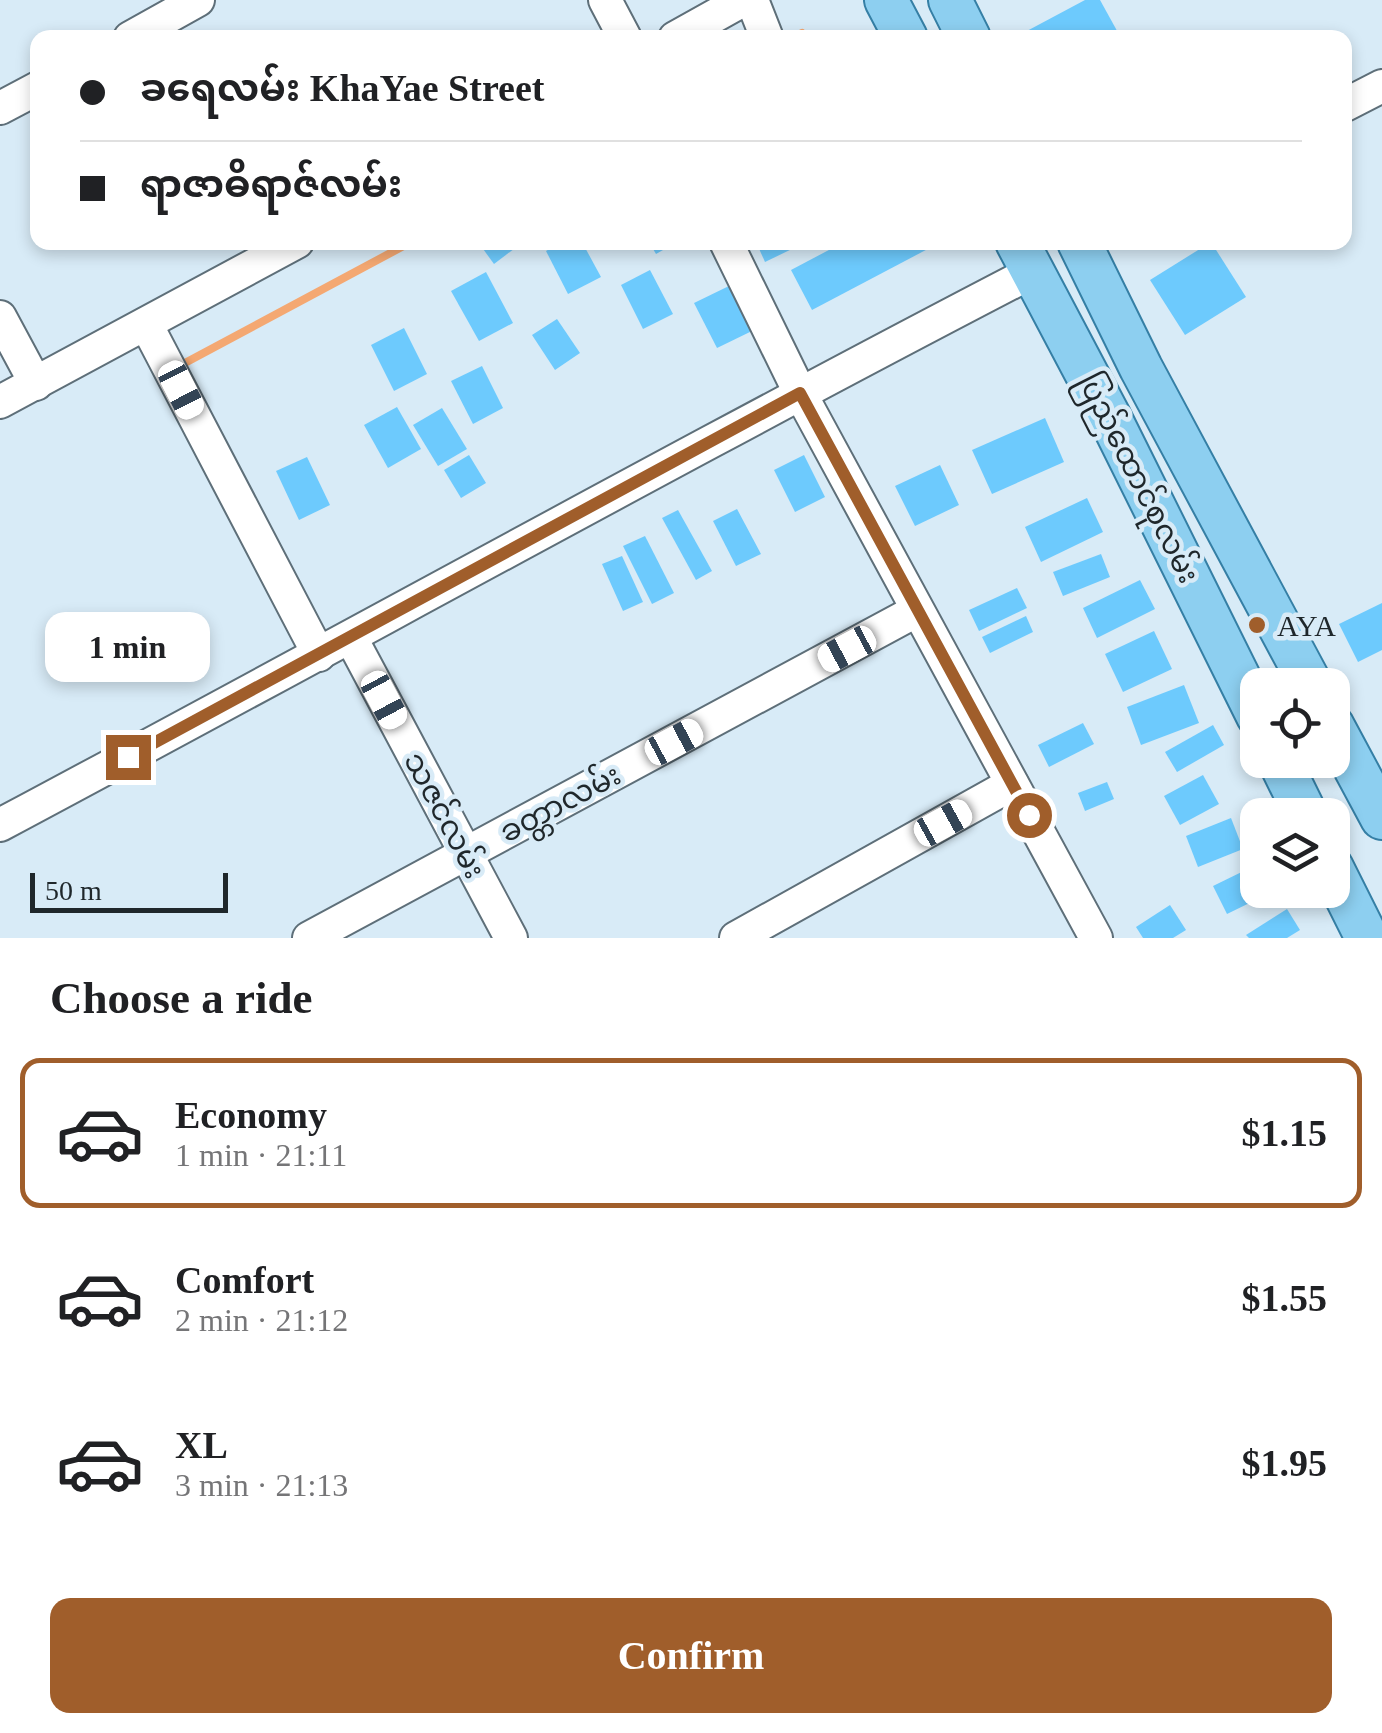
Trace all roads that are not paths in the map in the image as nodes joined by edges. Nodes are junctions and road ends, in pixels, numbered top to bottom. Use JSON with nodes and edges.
{"nodes":[{"id":1,"x":198,"y":0,"type":"edge"},
{"id":2,"x":605,"y":0,"type":"edge"},
{"id":3,"x":743,"y":0,"type":"edge"},
{"id":4,"x":752,"y":0,"type":"edge"},
{"id":5,"x":886,"y":0,"type":"edge"},
{"id":6,"x":950,"y":0,"type":"edge"},
{"id":7,"x":144,"y":30,"type":"edge"},
{"id":8,"x":621,"y":30,"type":"edge"},
{"id":9,"x":689,"y":30,"type":"edge"},
{"id":10,"x":763,"y":30,"type":"edge"},
{"id":11,"x":902,"y":30,"type":"edge"},
{"id":12,"x":965,"y":30,"type":"edge"},
{"id":13,"x":1382,"y":86,"type":"edge"},
{"id":14,"x":30,"y":92,"type":"edge"},
{"id":15,"x":1352,"y":101,"type":"edge"},
{"id":16,"x":0,"y":108,"type":"edge"},
{"id":17,"x":282,"y":250,"type":"edge"},
{"id":18,"x":730,"y":250,"type":"edge"},
{"id":19,"x":1082,"y":250,"type":"edge"},
{"id":20,"x":1026,"y":257,"type":"edge"},
{"id":21,"x":0,"y":317,"type":"edge"},
{"id":22,"x":146,"y":324,"type":"junction"},
{"id":23,"x":1141,"y":368,"type":"junction"},
{"id":24,"x":36,"y":384,"type":"junction"},
{"id":25,"x":800,"y":393,"type":"junction"},
{"id":26,"x":0,"y":402,"type":"edge"},
{"id":27,"x":916,"y":612,"type":"junction"},
{"id":28,"x":351,"y":638,"type":"junction"},
{"id":29,"x":319,"y":656,"type":"junction"},
{"id":30,"x":1302,"y":668,"type":"edge"},
{"id":31,"x":1240,"y":680,"type":"edge"},
{"id":32,"x":1350,"y":758,"type":"edge"},
{"id":33,"x":1012,"y":784,"type":"junction"},
{"id":34,"x":1382,"y":818,"type":"edge"},
{"id":35,"x":0,"y":824,"type":"edge"},
{"id":36,"x":465,"y":854,"type":"junction"},
{"id":37,"x":1350,"y":903,"type":"edge"},
{"id":38,"x":309,"y":938,"type":"edge"},
{"id":39,"x":512,"y":938,"type":"edge"},
{"id":40,"x":736,"y":938,"type":"edge"},
{"id":41,"x":1096,"y":938,"type":"edge"},
{"id":42,"x":1368,"y":938,"type":"edge"}],
"edges":[{"from":1,"to":7,"type":"street"},
{"from":2,"to":8,"type":"street"},
{"from":3,"to":9,"type":"street"},
{"from":4,"to":10,"type":"street"},
{"from":5,"to":11,"type":"main road"},
{"from":6,"to":12,"type":"main road"},
{"from":13,"to":15,"type":"street"},
{"from":14,"to":16,"type":"street"},
{"from":17,"to":22,"type":"street"},
{"from":18,"to":25,"type":"street"},
{"from":19,"to":23,"type":"main road","name":"ပြည်ထောင်စုလမ်း"},
{"from":20,"to":23,"type":"main road"},
{"from":20,"to":25,"type":"street"},
{"from":20,"to":31,"type":"main road","name":"ပြည်ထောင်စုလမ်း"},
{"from":21,"to":24,"type":"street"},
{"from":22,"to":24,"type":"street"},
{"from":22,"to":29,"type":"street"},
{"from":23,"to":30,"type":"main road","name":"ပြည်ထောင်စုလမ်း"},
{"from":24,"to":26,"type":"street"},
{"from":25,"to":27,"type":"street"},
{"from":25,"to":28,"type":"street"},
{"from":27,"to":33,"type":"street"},
{"from":27,"to":36,"type":"street","name":"ခတ္တာလမ်း"},
{"from":28,"to":29,"type":"street"},
{"from":28,"to":36,"type":"street","name":"သဇင်လမ်း"},
{"from":29,"to":35,"type":"street"},
{"from":32,"to":34,"type":"main road"},
{"from":33,"to":40,"type":"street"},
{"from":33,"to":41,"type":"street"},
{"from":36,"to":38,"type":"street","name":"ခတ္တာလမ်း"},
{"from":36,"to":39,"type":"street","name":"သဇင်လမ်း"},
{"from":37,"to":42,"type":"main road"}]}
